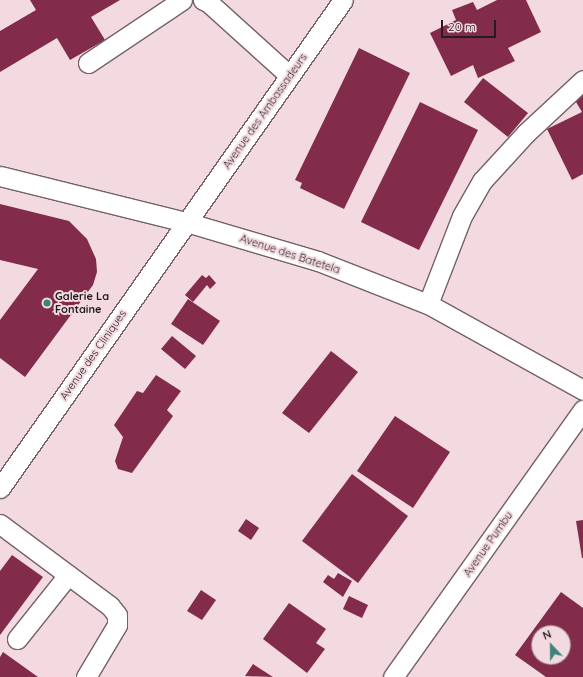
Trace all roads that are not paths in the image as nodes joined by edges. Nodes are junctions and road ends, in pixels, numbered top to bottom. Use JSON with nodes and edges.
{"nodes":[{"id":1,"x":182,"y":0,"type":"edge"},
{"id":2,"x":203,"y":0,"type":"edge"},
{"id":3,"x":344,"y":0,"type":"edge"},
{"id":4,"x":88,"y":63,"type":"dead end"},
{"id":5,"x":290,"y":76,"type":"junction"},
{"id":6,"x":583,"y":80,"type":"edge"},
{"id":7,"x":0,"y":176,"type":"edge"},
{"id":8,"x":186,"y":222,"type":"junction"},
{"id":9,"x":428,"y":304,"type":"junction"},
{"id":10,"x":583,"y":390,"type":"edge"},
{"id":11,"x":583,"y":410,"type":"edge"},
{"id":12,"x":0,"y":488,"type":"edge"},
{"id":13,"x":0,"y":524,"type":"edge"},
{"id":14,"x":68,"y":575,"type":"junction"},
{"id":15,"x":17,"y":639,"type":"dead end"},
{"id":16,"x":86,"y":677,"type":"edge"},
{"id":17,"x":393,"y":677,"type":"edge"}],
"edges":[{"from":1,"to":4,"type":"street"},
{"from":2,"to":5,"type":"street"},
{"from":3,"to":5,"type":"street","name":"Avenue des Ambassadeurs"},
{"from":5,"to":8,"type":"street","name":"Avenue des Ambassadeurs"},
{"from":6,"to":9,"type":"street"},
{"from":7,"to":8,"type":"street","name":"Avenue des Batetela"},
{"from":8,"to":9,"type":"street","name":"Avenue des Batetela"},
{"from":8,"to":12,"type":"street","name":"Avenue des Cliniques"},
{"from":9,"to":10,"type":"street","name":"Avenue des Batetela"},
{"from":11,"to":17,"type":"street","name":"Avenue Pumbu"},
{"from":13,"to":14,"type":"street"},
{"from":14,"to":15,"type":"street"},
{"from":14,"to":16,"type":"street"}]}
